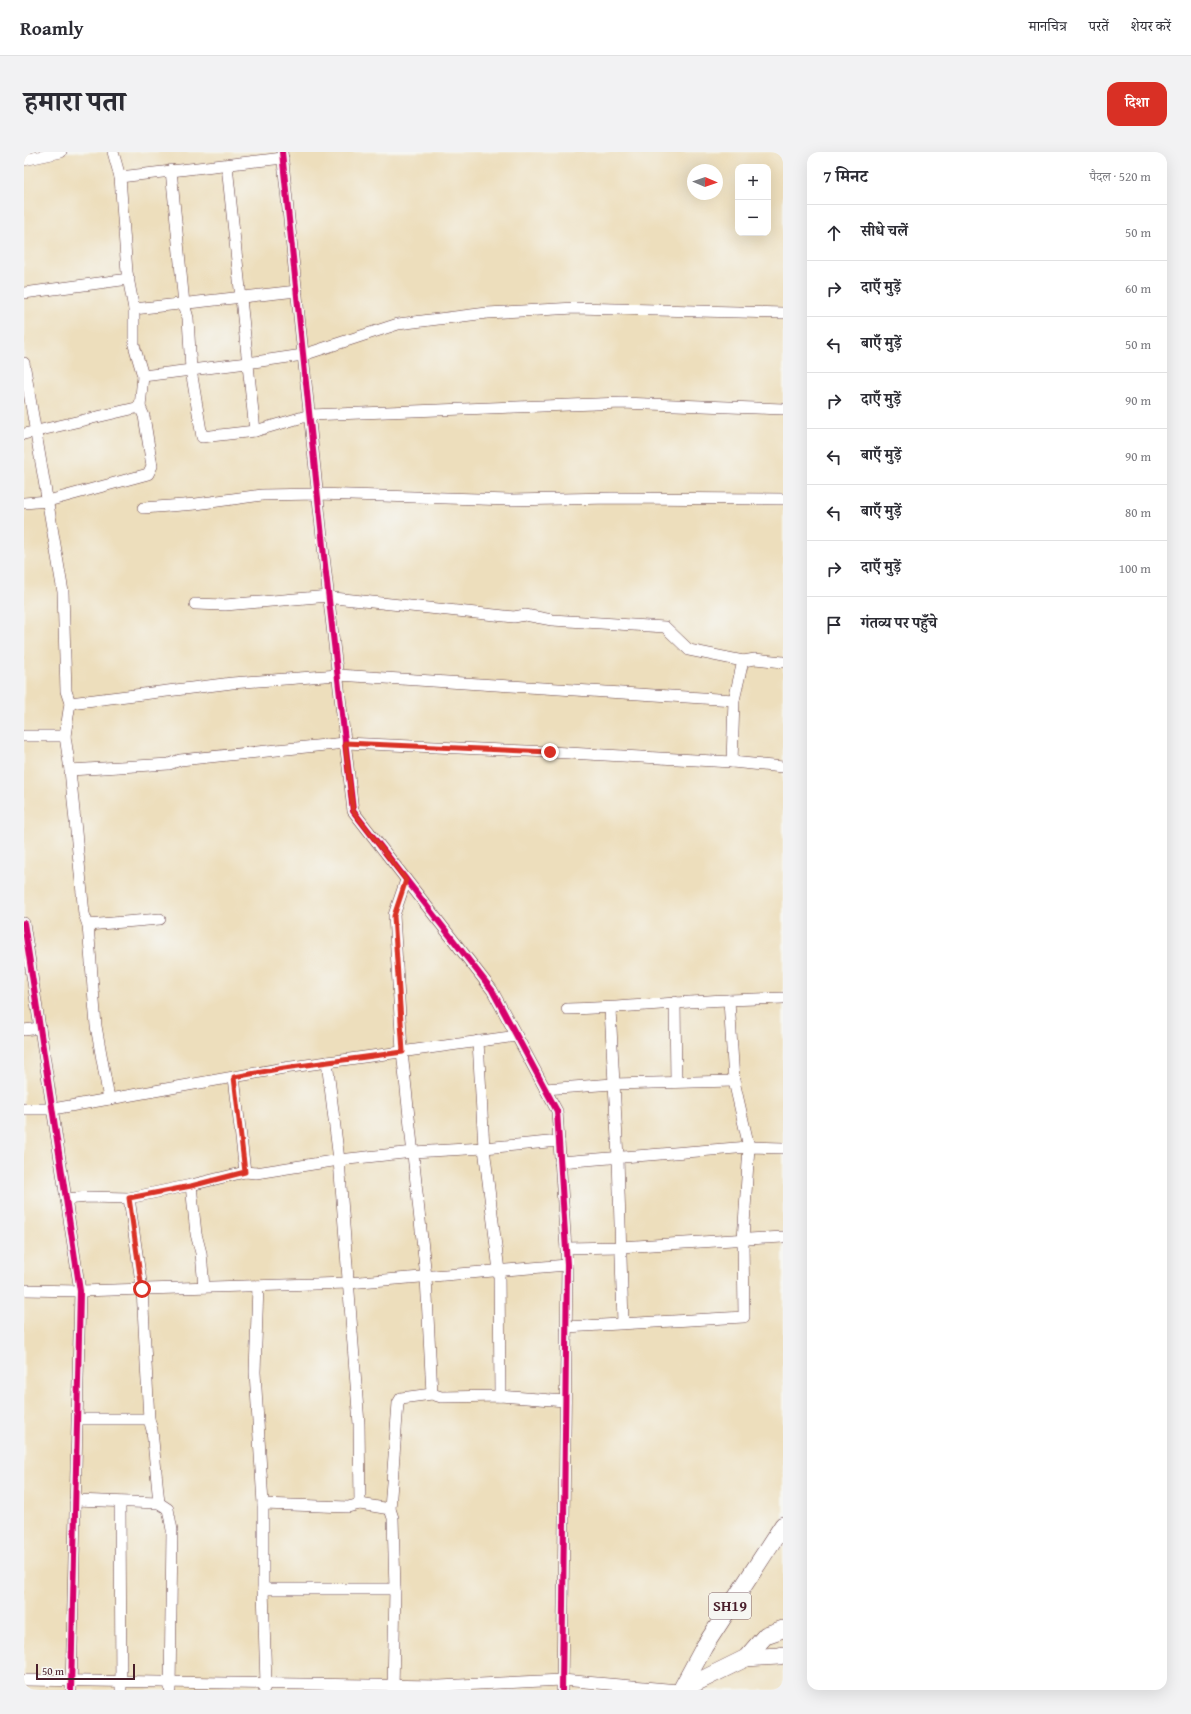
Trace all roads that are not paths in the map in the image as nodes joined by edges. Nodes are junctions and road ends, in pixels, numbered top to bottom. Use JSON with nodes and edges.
{"nodes":[{"id":1,"x":61,"y":152,"type":"edge"},
{"id":2,"x":113,"y":152,"type":"edge"},
{"id":3,"x":283,"y":155,"type":"edge"},
{"id":4,"x":24,"y":160,"type":"edge"},
{"id":5,"x":227,"y":166,"type":"junction"},
{"id":6,"x":171,"y":170,"type":"junction"},
{"id":7,"x":120,"y":177,"type":"junction"},
{"id":8,"x":129,"y":279,"type":"junction"},
{"id":9,"x":297,"y":291,"type":"junction"},
{"id":10,"x":24,"y":293,"type":"edge"},
{"id":11,"x":241,"y":298,"type":"junction"},
{"id":12,"x":184,"y":304,"type":"junction"},
{"id":13,"x":134,"y":309,"type":"junction"},
{"id":14,"x":783,"y":313,"type":"edge"},
{"id":15,"x":303,"y":355,"type":"junction"},
{"id":16,"x":247,"y":363,"type":"junction"},
{"id":17,"x":24,"y":367,"type":"edge"},
{"id":18,"x":191,"y":370,"type":"junction"},
{"id":19,"x":143,"y":376,"type":"junction"},
{"id":20,"x":140,"y":407,"type":"junction"},
{"id":21,"x":783,"y":409,"type":"edge"},
{"id":22,"x":310,"y":415,"type":"junction"},
{"id":23,"x":255,"y":431,"type":"junction"},
{"id":24,"x":36,"y":432,"type":"junction"},
{"id":25,"x":24,"y":434,"type":"edge"},
{"id":26,"x":318,"y":494,"type":"junction"},
{"id":27,"x":783,"y":499,"type":"edge"},
{"id":28,"x":48,"y":501,"type":"junction"},
{"id":29,"x":24,"y":503,"type":"edge"},
{"id":30,"x":143,"y":508,"type":"dead end"},
{"id":31,"x":329,"y":596,"type":"junction"},
{"id":32,"x":195,"y":604,"type":"dead end"},
{"id":33,"x":743,"y":661,"type":"junction"},
{"id":34,"x":783,"y":662,"type":"edge"},
{"id":35,"x":338,"y":676,"type":"junction"},
{"id":36,"x":734,"y":700,"type":"junction"},
{"id":37,"x":70,"y":703,"type":"junction"},
{"id":38,"x":24,"y":736,"type":"edge"},
{"id":39,"x":65,"y":736,"type":"junction"},
{"id":40,"x":345,"y":743,"type":"junction"},
{"id":41,"x":732,"y":762,"type":"junction"},
{"id":42,"x":783,"y":767,"type":"edge"},
{"id":43,"x":70,"y":770,"type":"junction"},
{"id":44,"x":406,"y":880,"type":"junction"},
{"id":45,"x":160,"y":919,"type":"dead end"},
{"id":46,"x":24,"y":923,"type":"edge"},
{"id":47,"x":88,"y":925,"type":"junction"},
{"id":48,"x":26,"y":944,"type":"edge"},
{"id":49,"x":783,"y":998,"type":"edge"},
{"id":50,"x":729,"y":1000,"type":"junction"},
{"id":51,"x":675,"y":1002,"type":"junction"},
{"id":52,"x":567,"y":1009,"type":"dead end"},
{"id":53,"x":610,"y":1009,"type":"junction"},
{"id":54,"x":40,"y":1028,"type":"junction"},
{"id":55,"x":24,"y":1030,"type":"edge"},
{"id":56,"x":517,"y":1036,"type":"junction"},
{"id":57,"x":478,"y":1042,"type":"junction"},
{"id":58,"x":403,"y":1052,"type":"junction"},
{"id":59,"x":327,"y":1062,"type":"junction"},
{"id":60,"x":234,"y":1077,"type":"junction"},
{"id":61,"x":734,"y":1081,"type":"junction"},
{"id":62,"x":676,"y":1082,"type":"junction"},
{"id":63,"x":614,"y":1084,"type":"junction"},
{"id":64,"x":545,"y":1089,"type":"junction"},
{"id":65,"x":109,"y":1099,"type":"junction"},
{"id":66,"x":24,"y":1109,"type":"edge"},
{"id":67,"x":53,"y":1109,"type":"junction"},
{"id":68,"x":559,"y":1141,"type":"junction"},
{"id":69,"x":749,"y":1147,"type":"junction"},
{"id":70,"x":484,"y":1148,"type":"junction"},
{"id":71,"x":783,"y":1148,"type":"edge"},
{"id":72,"x":413,"y":1152,"type":"junction"},
{"id":73,"x":618,"y":1158,"type":"junction"},
{"id":74,"x":339,"y":1160,"type":"junction"},
{"id":75,"x":560,"y":1162,"type":"junction"},
{"id":76,"x":245,"y":1172,"type":"junction"},
{"id":77,"x":191,"y":1186,"type":"junction"},
{"id":78,"x":129,"y":1198,"type":"junction"},
{"id":79,"x":66,"y":1199,"type":"junction"},
{"id":80,"x":783,"y":1237,"type":"edge"},
{"id":81,"x":743,"y":1240,"type":"junction"},
{"id":82,"x":620,"y":1247,"type":"junction"},
{"id":83,"x":566,"y":1248,"type":"junction"},
{"id":84,"x":567,"y":1265,"type":"junction"},
{"id":85,"x":499,"y":1271,"type":"junction"},
{"id":86,"x":426,"y":1277,"type":"junction"},
{"id":87,"x":348,"y":1283,"type":"junction"},
{"id":88,"x":258,"y":1286,"type":"junction"},
{"id":89,"x":204,"y":1287,"type":"junction"},
{"id":90,"x":142,"y":1289,"type":"junction"},
{"id":91,"x":24,"y":1290,"type":"edge"},
{"id":92,"x":80,"y":1291,"type":"junction"},
{"id":93,"x":623,"y":1323,"type":"junction"},
{"id":94,"x":566,"y":1327,"type":"junction"},
{"id":95,"x":432,"y":1394,"type":"junction"},
{"id":96,"x":500,"y":1396,"type":"junction"},
{"id":97,"x":565,"y":1401,"type":"junction"},
{"id":98,"x":78,"y":1419,"type":"junction"},
{"id":99,"x":149,"y":1419,"type":"junction"},
{"id":100,"x":75,"y":1500,"type":"junction"},
{"id":101,"x":120,"y":1503,"type":"junction"},
{"id":102,"x":159,"y":1503,"type":"junction"},
{"id":103,"x":263,"y":1504,"type":"junction"},
{"id":104,"x":360,"y":1504,"type":"junction"},
{"id":105,"x":390,"y":1509,"type":"junction"},
{"id":106,"x":783,"y":1525,"type":"edge"},
{"id":107,"x":263,"y":1589,"type":"junction"},
{"id":108,"x":395,"y":1589,"type":"junction"},
{"id":109,"x":783,"y":1629,"type":"edge"},
{"id":110,"x":783,"y":1655,"type":"edge"},
{"id":111,"x":746,"y":1658,"type":"junction"},
{"id":112,"x":24,"y":1680,"type":"edge"},
{"id":113,"x":71,"y":1685,"type":"edge"},
{"id":114,"x":562,"y":1685,"type":"edge"},
{"id":115,"x":121,"y":1686,"type":"edge"},
{"id":116,"x":170,"y":1686,"type":"edge"},
{"id":117,"x":265,"y":1687,"type":"edge"},
{"id":118,"x":344,"y":1687,"type":"edge"},
{"id":119,"x":393,"y":1688,"type":"edge"},
{"id":120,"x":438,"y":1688,"type":"edge"},
{"id":121,"x":680,"y":1690,"type":"edge"}],
"edges":[{"from":1,"to":4,"type":"street"},
{"from":2,"to":7,"type":"street"},
{"from":3,"to":5,"type":"street"},
{"from":3,"to":9,"type":"street"},
{"from":5,"to":6,"type":"street"},
{"from":5,"to":11,"type":"street"},
{"from":6,"to":7,"type":"street"},
{"from":6,"to":12,"type":"street"},
{"from":7,"to":8,"type":"street"},
{"from":8,"to":10,"type":"street"},
{"from":8,"to":13,"type":"street"},
{"from":9,"to":11,"type":"street"},
{"from":9,"to":15,"type":"street"},
{"from":11,"to":12,"type":"street"},
{"from":11,"to":16,"type":"street"},
{"from":12,"to":13,"type":"street"},
{"from":12,"to":18,"type":"street"},
{"from":13,"to":19,"type":"street"},
{"from":14,"to":15,"type":"street"},
{"from":15,"to":16,"type":"street"},
{"from":15,"to":22,"type":"street"},
{"from":16,"to":18,"type":"street"},
{"from":16,"to":23,"type":"street"},
{"from":17,"to":24,"type":"street"},
{"from":18,"to":19,"type":"street"},
{"from":18,"to":23,"type":"street"},
{"from":19,"to":20,"type":"street"},
{"from":20,"to":24,"type":"street"},
{"from":20,"to":28,"type":"street"},
{"from":21,"to":22,"type":"street"},
{"from":22,"to":23,"type":"street"},
{"from":22,"to":26,"type":"street"},
{"from":24,"to":25,"type":"street"},
{"from":24,"to":28,"type":"street"},
{"from":26,"to":27,"type":"street"},
{"from":26,"to":30,"type":"street"},
{"from":26,"to":31,"type":"street"},
{"from":28,"to":29,"type":"street"},
{"from":28,"to":37,"type":"street"},
{"from":31,"to":32,"type":"street"},
{"from":31,"to":33,"type":"street"},
{"from":31,"to":35,"type":"street"},
{"from":33,"to":34,"type":"street"},
{"from":33,"to":36,"type":"street"},
{"from":35,"to":36,"type":"street"},
{"from":35,"to":37,"type":"street"},
{"from":35,"to":40,"type":"street"},
{"from":36,"to":41,"type":"street"},
{"from":37,"to":39,"type":"street"},
{"from":38,"to":39,"type":"street"},
{"from":39,"to":43,"type":"street"},
{"from":40,"to":41,"type":"street"},
{"from":40,"to":43,"type":"street"},
{"from":40,"to":44,"type":"street"},
{"from":41,"to":42,"type":"street"},
{"from":43,"to":47,"type":"street"},
{"from":44,"to":56,"type":"street"},
{"from":44,"to":58,"type":"street"},
{"from":45,"to":47,"type":"street"},
{"from":46,"to":48,"type":"street"},
{"from":47,"to":65,"type":"street"},
{"from":48,"to":54,"type":"street"},
{"from":49,"to":50,"type":"street"},
{"from":50,"to":51,"type":"street"},
{"from":50,"to":61,"type":"street"},
{"from":51,"to":53,"type":"street"},
{"from":51,"to":62,"type":"street"},
{"from":52,"to":53,"type":"street"},
{"from":53,"to":63,"type":"street"},
{"from":54,"to":55,"type":"street"},
{"from":54,"to":67,"type":"street"},
{"from":56,"to":57,"type":"street"},
{"from":56,"to":64,"type":"street"},
{"from":57,"to":58,"type":"street"},
{"from":57,"to":70,"type":"street"},
{"from":58,"to":59,"type":"street"},
{"from":58,"to":72,"type":"street"},
{"from":59,"to":60,"type":"street"},
{"from":59,"to":74,"type":"street"},
{"from":60,"to":65,"type":"street"},
{"from":60,"to":76,"type":"street"},
{"from":61,"to":62,"type":"street"},
{"from":61,"to":69,"type":"street"},
{"from":62,"to":63,"type":"street"},
{"from":63,"to":64,"type":"street"},
{"from":63,"to":73,"type":"street"},
{"from":64,"to":68,"type":"street"},
{"from":65,"to":67,"type":"street"},
{"from":66,"to":67,"type":"street"},
{"from":67,"to":79,"type":"street"},
{"from":68,"to":70,"type":"street"},
{"from":68,"to":75,"type":"street"},
{"from":69,"to":71,"type":"street"},
{"from":69,"to":73,"type":"street"},
{"from":69,"to":81,"type":"street"},
{"from":70,"to":72,"type":"street"},
{"from":70,"to":85,"type":"street"},
{"from":72,"to":74,"type":"street"},
{"from":72,"to":86,"type":"street"},
{"from":73,"to":75,"type":"street"},
{"from":73,"to":82,"type":"street"},
{"from":74,"to":76,"type":"street"},
{"from":74,"to":87,"type":"street"},
{"from":75,"to":83,"type":"street"},
{"from":76,"to":77,"type":"street"},
{"from":77,"to":78,"type":"street"},
{"from":77,"to":89,"type":"street"},
{"from":78,"to":79,"type":"street"},
{"from":78,"to":90,"type":"street"},
{"from":79,"to":92,"type":"street"},
{"from":80,"to":81,"type":"street"},
{"from":81,"to":82,"type":"street"},
{"from":81,"to":93,"type":"street"},
{"from":82,"to":83,"type":"street"},
{"from":82,"to":93,"type":"street"},
{"from":83,"to":84,"type":"street"},
{"from":84,"to":85,"type":"street"},
{"from":84,"to":94,"type":"street"},
{"from":85,"to":86,"type":"street"},
{"from":85,"to":96,"type":"street"},
{"from":86,"to":87,"type":"street"},
{"from":86,"to":95,"type":"street"},
{"from":87,"to":88,"type":"street"},
{"from":87,"to":104,"type":"street"},
{"from":88,"to":89,"type":"street"},
{"from":88,"to":103,"type":"street"},
{"from":89,"to":90,"type":"street"},
{"from":90,"to":92,"type":"street"},
{"from":90,"to":99,"type":"street"},
{"from":91,"to":92,"type":"street"},
{"from":92,"to":98,"type":"street"},
{"from":93,"to":94,"type":"street"},
{"from":94,"to":97,"type":"street"},
{"from":95,"to":96,"type":"street"},
{"from":95,"to":105,"type":"street"},
{"from":96,"to":97,"type":"street"},
{"from":97,"to":114,"type":"street"},
{"from":98,"to":99,"type":"street"},
{"from":98,"to":100,"type":"street"},
{"from":99,"to":102,"type":"street"},
{"from":100,"to":101,"type":"street"},
{"from":100,"to":113,"type":"street"},
{"from":101,"to":102,"type":"street"},
{"from":101,"to":115,"type":"street"},
{"from":102,"to":116,"type":"street"},
{"from":103,"to":104,"type":"street"},
{"from":103,"to":107,"type":"street"},
{"from":104,"to":105,"type":"street"},
{"from":105,"to":108,"type":"street"},
{"from":106,"to":121,"type":"main road","number":"SH19"},
{"from":107,"to":108,"type":"street"},
{"from":107,"to":117,"type":"street"},
{"from":108,"to":119,"type":"street"},
{"from":109,"to":111,"type":"main road"},
{"from":110,"to":111,"type":"main road"},
{"from":111,"to":121,"type":"main road"},
{"from":112,"to":113,"type":"street"},
{"from":113,"to":115,"type":"street"},
{"from":114,"to":120,"type":"street"},
{"from":114,"to":121,"type":"street"},
{"from":115,"to":116,"type":"street"},
{"from":116,"to":117,"type":"street"},
{"from":117,"to":118,"type":"street"},
{"from":118,"to":119,"type":"street"},
{"from":119,"to":120,"type":"street"}]}
